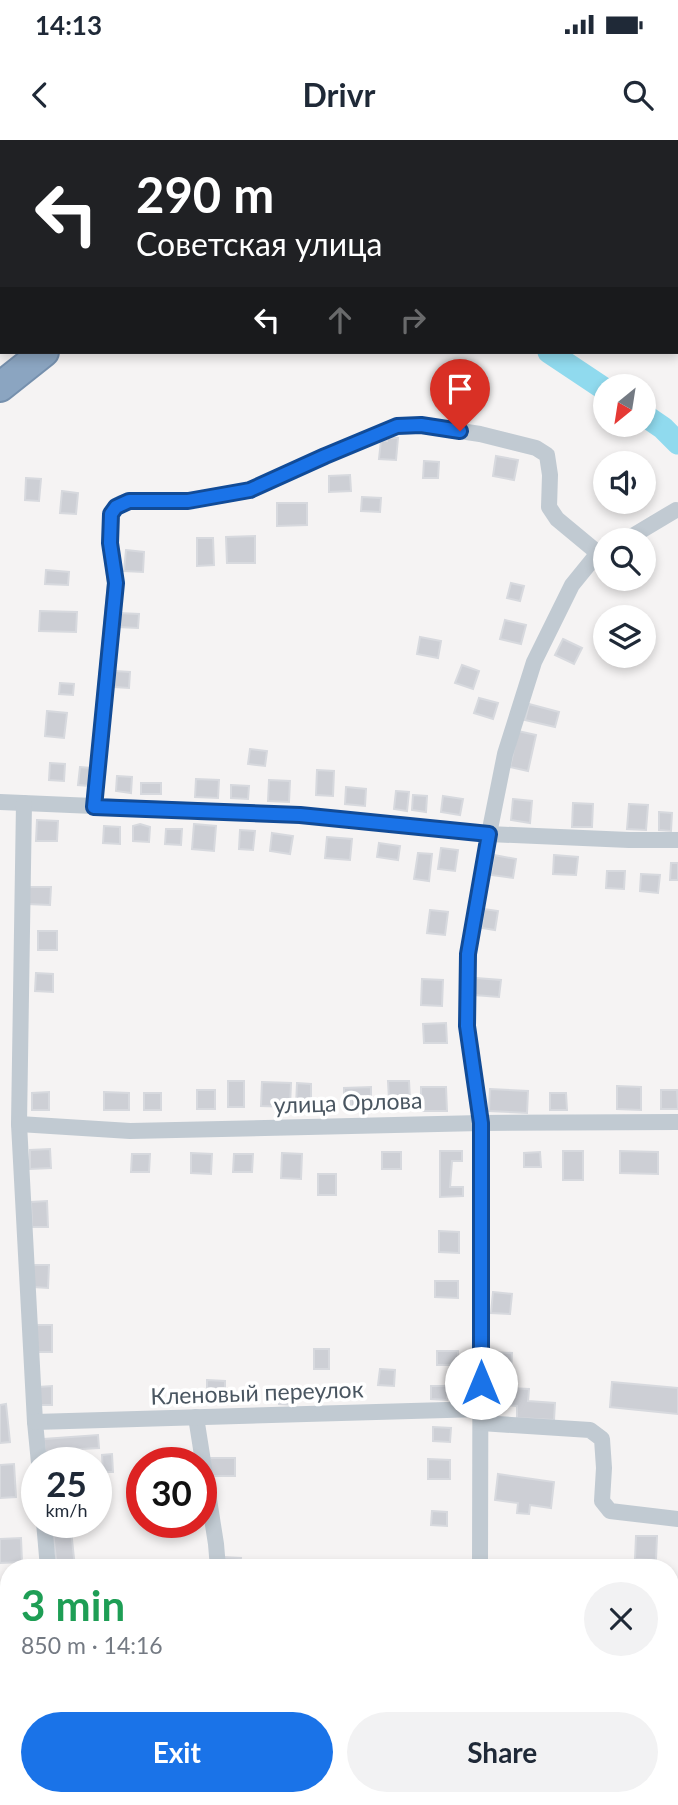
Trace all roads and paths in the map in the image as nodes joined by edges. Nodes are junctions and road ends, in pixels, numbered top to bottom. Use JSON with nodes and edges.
{"nodes":[{"id":1,"x":41,"y":354,"type":"edge"},
{"id":2,"x":0,"y":387,"type":"edge"},
{"id":3,"x":676,"y":510,"type":"dead end"},
{"id":4,"x":646,"y":528,"type":"edge"},
{"id":5,"x":593,"y":545,"type":"edge"},
{"id":6,"x":593,"y":561,"type":"edge"},
{"id":7,"x":0,"y":802,"type":"edge"},
{"id":8,"x":24,"y":803,"type":"junction"},
{"id":9,"x":94,"y":807,"type":"junction"},
{"id":10,"x":489,"y":834,"type":"junction"},
{"id":11,"x":678,"y":840,"type":"edge"},
{"id":12,"x":678,"y":1122,"type":"edge"},
{"id":13,"x":481,"y":1123,"type":"junction"},
{"id":14,"x":19,"y":1124,"type":"junction"},
{"id":15,"x":481,"y":1416,"type":"junction"},
{"id":16,"x":196,"y":1417,"type":"junction"},
{"id":17,"x":35,"y":1422,"type":"junction"},
{"id":18,"x":37,"y":1447,"type":"edge"},
{"id":19,"x":678,"y":1519,"type":"edge"},
{"id":20,"x":45,"y":1538,"type":"edge"},
{"id":21,"x":47,"y":1559,"type":"edge"},
{"id":22,"x":217,"y":1559,"type":"edge"},
{"id":23,"x":480,"y":1559,"type":"edge"}],
"edges":[{"from":1,"to":2,"type":"highway"},
{"from":3,"to":4,"type":"street"},
{"from":5,"to":9,"type":"street"},
{"from":6,"to":10,"type":"street"},
{"from":7,"to":8,"type":"street"},
{"from":8,"to":9,"type":"street"},
{"from":8,"to":14,"type":"street"},
{"from":9,"to":10,"type":"street"},
{"from":10,"to":11,"type":"street"},
{"from":10,"to":13,"type":"street"},
{"from":12,"to":13,"type":"street","name":"улица Орлова"},
{"from":13,"to":14,"type":"street","name":"улица Орлова"},
{"from":13,"to":15,"type":"street"},
{"from":14,"to":17,"type":"street"},
{"from":15,"to":16,"type":"street","name":"Кленовый переулок"},
{"from":15,"to":19,"type":"street","name":"Кленовый переулок"},
{"from":15,"to":23,"type":"street"},
{"from":16,"to":17,"type":"street","name":"Кленовый переулок"},
{"from":16,"to":22,"type":"street"},
{"from":17,"to":18,"type":"street"},
{"from":20,"to":21,"type":"street"}]}
